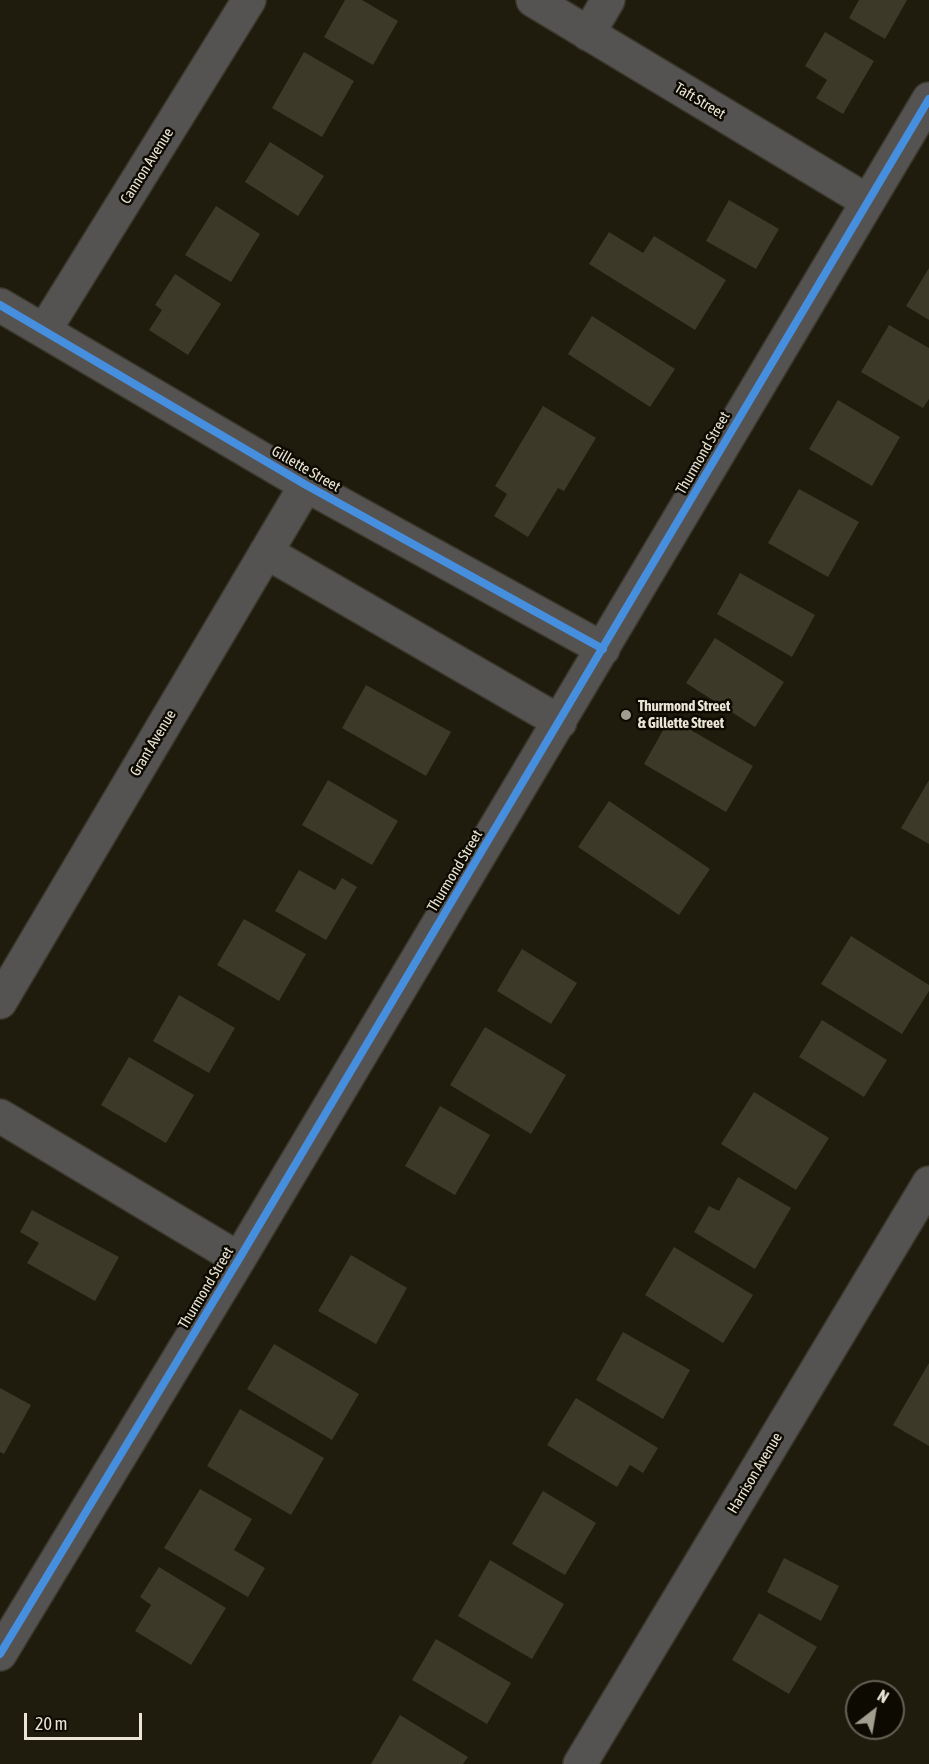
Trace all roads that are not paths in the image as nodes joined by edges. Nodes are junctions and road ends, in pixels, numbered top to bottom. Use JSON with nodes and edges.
{"nodes":[{"id":1,"x":249,"y":0,"type":"edge"},
{"id":2,"x":533,"y":0,"type":"edge"},
{"id":3,"x":608,"y":0,"type":"edge"},
{"id":4,"x":588,"y":34,"type":"junction"},
{"id":5,"x":929,"y":99,"type":"edge"},
{"id":6,"x":867,"y":201,"type":"junction"},
{"id":7,"x":0,"y":305,"type":"edge"},
{"id":8,"x":44,"y":332,"type":"junction"},
{"id":9,"x":306,"y":485,"type":"junction"},
{"id":10,"x":266,"y":552,"type":"junction"},
{"id":11,"x":603,"y":649,"type":"junction"},
{"id":12,"x":560,"y":722,"type":"junction"},
{"id":13,"x":0,"y":1002,"type":"edge"},
{"id":14,"x":0,"y":1116,"type":"edge"},
{"id":15,"x":929,"y":1182,"type":"edge"},
{"id":16,"x":239,"y":1259,"type":"junction"},
{"id":17,"x":0,"y":1654,"type":"edge"},
{"id":18,"x":580,"y":1764,"type":"edge"}],
"edges":[{"from":1,"to":8,"type":"street","name":"Cannon Avenue"},
{"from":2,"to":4,"type":"street","name":"Taft Street"},
{"from":3,"to":4,"type":"street"},
{"from":4,"to":6,"type":"street","name":"Taft Street"},
{"from":5,"to":6,"type":"street","name":"Thurmond Street"},
{"from":6,"to":11,"type":"street","name":"Thurmond Street"},
{"from":7,"to":8,"type":"street","name":"Gillette Street"},
{"from":8,"to":9,"type":"street","name":"Gillette Street"},
{"from":9,"to":10,"type":"street","name":"Grant Avenue"},
{"from":9,"to":11,"type":"street","name":"Gillette Street"},
{"from":10,"to":12,"type":"street"},
{"from":10,"to":13,"type":"street","name":"Grant Avenue"},
{"from":11,"to":12,"type":"street","name":"Thurmond Street"},
{"from":12,"to":16,"type":"street","name":"Thurmond Street"},
{"from":14,"to":16,"type":"street"},
{"from":15,"to":18,"type":"street","name":"Harrison Avenue"},
{"from":16,"to":17,"type":"street","name":"Thurmond Street"}]}
